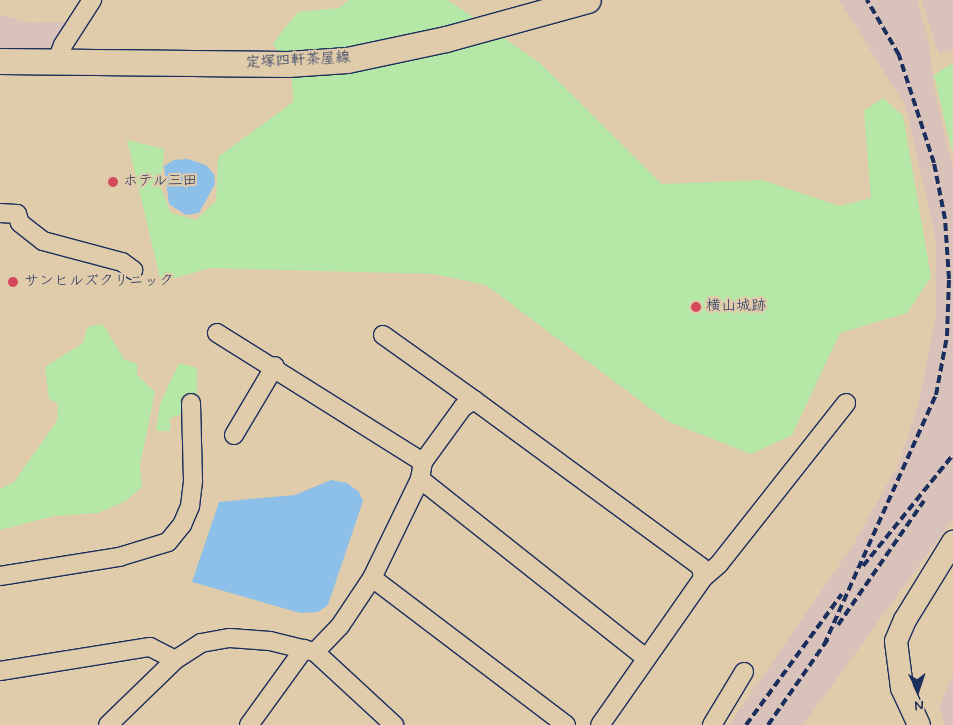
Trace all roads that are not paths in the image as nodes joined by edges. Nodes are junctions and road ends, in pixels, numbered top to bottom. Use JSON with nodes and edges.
{"nodes":[{"id":1,"x":92,"y":0,"type":"edge"},
{"id":2,"x":588,"y":0,"type":"edge"},
{"id":3,"x":0,"y":61,"type":"edge"},
{"id":4,"x":56,"y":63,"type":"junction"},
{"id":5,"x":0,"y":213,"type":"edge"},
{"id":6,"x":133,"y":270,"type":"dead end"},
{"id":7,"x":216,"y":333,"type":"dead end"},
{"id":8,"x":382,"y":335,"type":"dead end"},
{"id":9,"x":274,"y":366,"type":"junction"},
{"id":10,"x":474,"y":400,"type":"junction"},
{"id":11,"x":191,"y":403,"type":"dead end"},
{"id":12,"x":846,"y":403,"type":"dead end"},
{"id":13,"x":234,"y":435,"type":"dead end"},
{"id":14,"x":422,"y":471,"type":"junction"},
{"id":15,"x":953,"y":542,"type":"edge"},
{"id":16,"x":0,"y":576,"type":"edge"},
{"id":17,"x":372,"y":578,"type":"junction"},
{"id":18,"x":703,"y":578,"type":"junction"},
{"id":19,"x":309,"y":650,"type":"junction"},
{"id":20,"x":646,"y":658,"type":"junction"},
{"id":21,"x":175,"y":660,"type":"junction"},
{"id":22,"x":0,"y":671,"type":"edge"},
{"id":23,"x":744,"y":672,"type":"dead end"},
{"id":24,"x":108,"y":725,"type":"edge"},
{"id":25,"x":250,"y":725,"type":"edge"},
{"id":26,"x":394,"y":725,"type":"edge"},
{"id":27,"x":566,"y":725,"type":"edge"},
{"id":28,"x":600,"y":725,"type":"edge"},
{"id":29,"x":712,"y":725,"type":"edge"},
{"id":30,"x":919,"y":725,"type":"edge"}],
"edges":[{"from":1,"to":4,"type":"street"},
{"from":2,"to":4,"type":"main road","name":"定塚四軒茶屋線"},
{"from":3,"to":4,"type":"main road","name":"定塚四軒茶屋線"},
{"from":5,"to":6,"type":"street"},
{"from":7,"to":9,"type":"street"},
{"from":8,"to":10,"type":"street"},
{"from":9,"to":13,"type":"street"},
{"from":9,"to":14,"type":"street"},
{"from":10,"to":14,"type":"street"},
{"from":10,"to":18,"type":"street"},
{"from":11,"to":16,"type":"street"},
{"from":12,"to":18,"type":"street"},
{"from":14,"to":17,"type":"street"},
{"from":14,"to":20,"type":"street"},
{"from":15,"to":30,"type":"street"},
{"from":17,"to":19,"type":"street"},
{"from":17,"to":27,"type":"street"},
{"from":18,"to":20,"type":"street"},
{"from":19,"to":21,"type":"street"},
{"from":19,"to":25,"type":"street"},
{"from":19,"to":26,"type":"street"},
{"from":20,"to":28,"type":"street"},
{"from":21,"to":22,"type":"street"},
{"from":21,"to":24,"type":"street"},
{"from":23,"to":29,"type":"street"}]}
